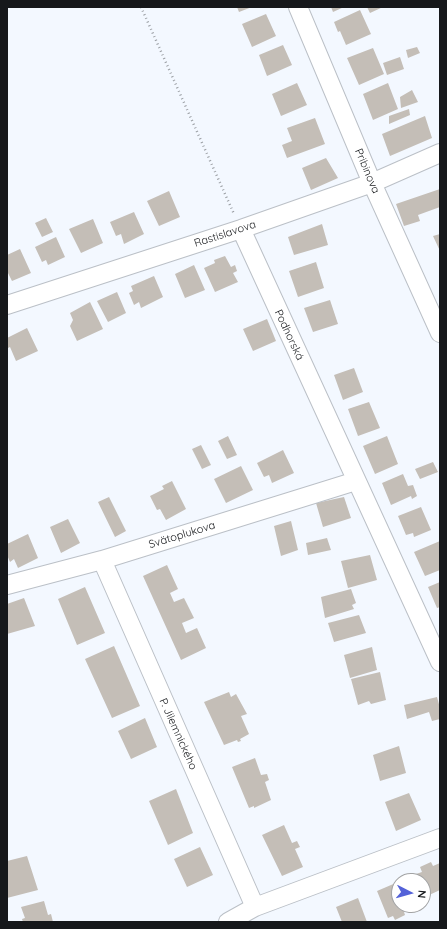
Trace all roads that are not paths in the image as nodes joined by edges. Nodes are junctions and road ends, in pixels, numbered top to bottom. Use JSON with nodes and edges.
{"nodes":[{"id":1,"x":298,"y":7,"type":"edge"},
{"id":2,"x":440,"y":153,"type":"edge"},
{"id":3,"x":372,"y":183,"type":"junction"},
{"id":4,"x":241,"y":229,"type":"junction"},
{"id":5,"x":7,"y":305,"type":"edge"},
{"id":6,"x":440,"y":333,"type":"edge"},
{"id":7,"x":356,"y":481,"type":"junction"},
{"id":8,"x":102,"y":560,"type":"junction"},
{"id":9,"x":7,"y":585,"type":"edge"},
{"id":10,"x":440,"y":662,"type":"edge"},
{"id":11,"x":440,"y":838,"type":"edge"},
{"id":12,"x":255,"y":908,"type":"junction"},
{"id":13,"x":228,"y":922,"type":"edge"}],
"edges":[{"from":1,"to":3,"type":"street","name":"Pribinova"},
{"from":2,"to":3,"type":"street","name":"Rastislavova"},
{"from":3,"to":4,"type":"street","name":"Rastislavova"},
{"from":3,"to":6,"type":"street","name":"Pribinova"},
{"from":4,"to":5,"type":"street","name":"Rastislavova"},
{"from":4,"to":7,"type":"street","name":"Podhorská"},
{"from":7,"to":8,"type":"street","name":"Svätoplukova"},
{"from":7,"to":10,"type":"street","name":"Podhorská"},
{"from":8,"to":9,"type":"street","name":"Svätoplukova"},
{"from":8,"to":12,"type":"street","name":"P. Jilemnického"},
{"from":11,"to":12,"type":"street"},
{"from":12,"to":13,"type":"street"}]}
